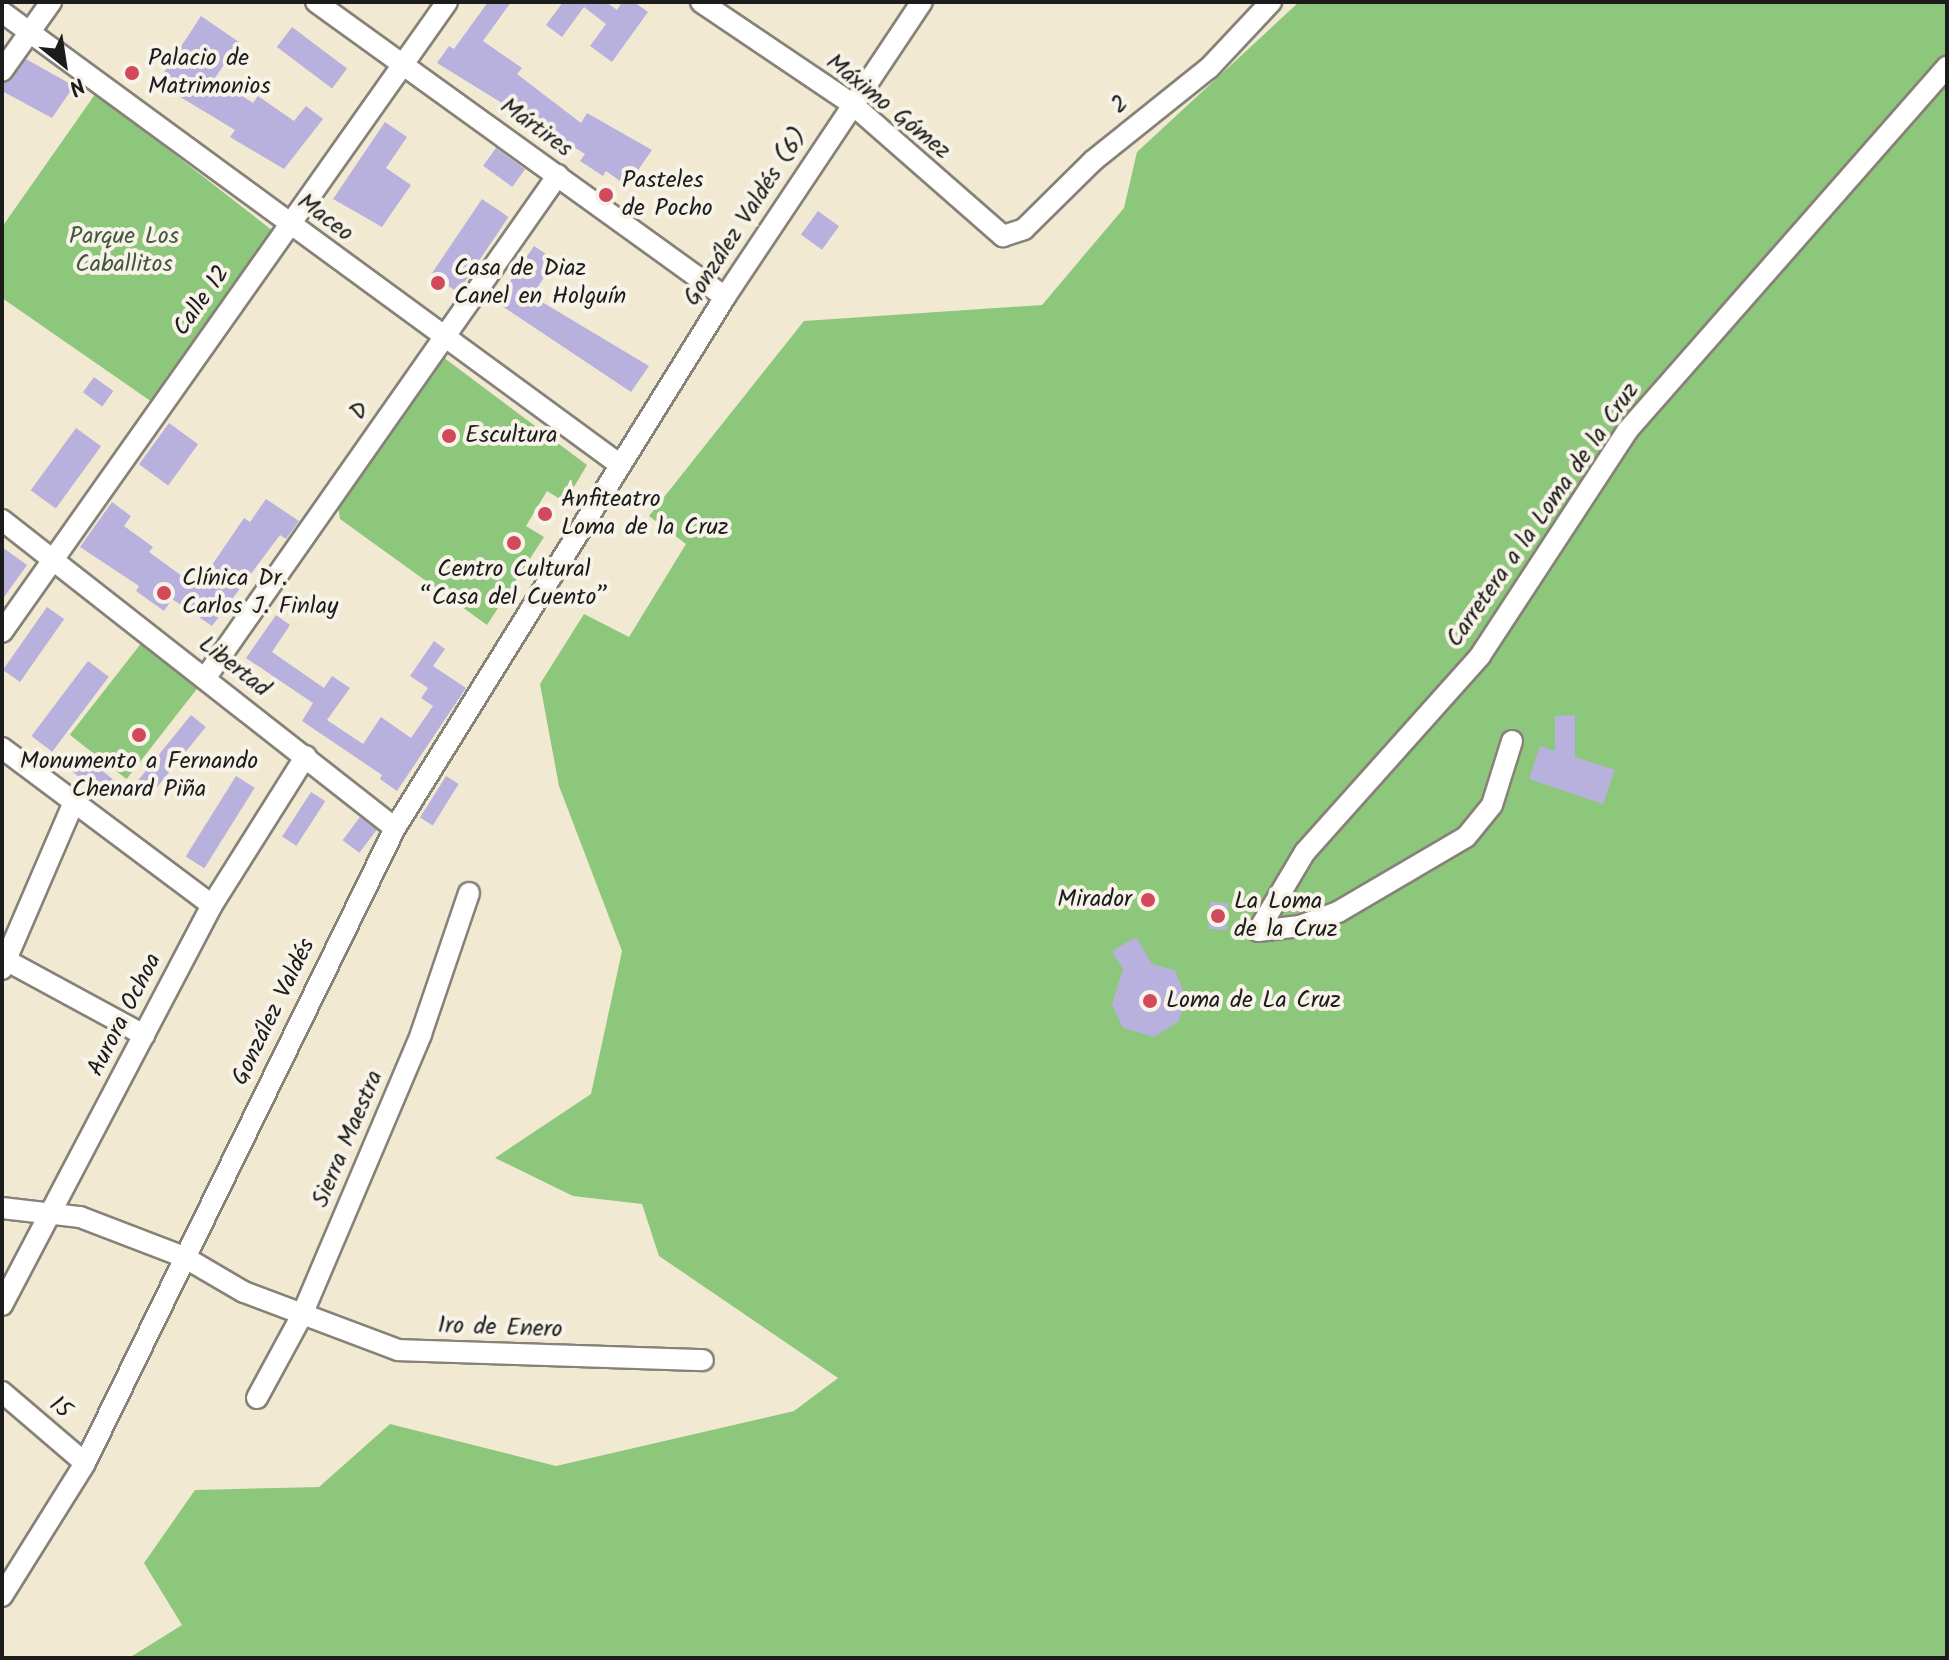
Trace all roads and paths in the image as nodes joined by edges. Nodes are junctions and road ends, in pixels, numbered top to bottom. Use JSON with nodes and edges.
{"nodes":[{"id":1,"x":51,"y":2,"type":"edge"},
{"id":2,"x":316,"y":2,"type":"edge"},
{"id":3,"x":447,"y":2,"type":"edge"},
{"id":4,"x":701,"y":2,"type":"edge"},
{"id":5,"x":922,"y":2,"type":"edge"},
{"id":6,"x":1271,"y":2,"type":"edge"},
{"id":7,"x":2,"y":12,"type":"edge"},
{"id":8,"x":30,"y":32,"type":"junction"},
{"id":9,"x":403,"y":64,"type":"junction"},
{"id":10,"x":1947,"y":67,"type":"edge"},
{"id":11,"x":2,"y":71,"type":"edge"},
{"id":12,"x":852,"y":104,"type":"junction"},
{"id":13,"x":558,"y":175,"type":"junction"},
{"id":14,"x":289,"y":223,"type":"junction"},
{"id":15,"x":996,"y":232,"type":"joint"},
{"id":16,"x":725,"y":297,"type":"junction"},
{"id":17,"x":443,"y":338,"type":"junction"},
{"id":18,"x":619,"y":464,"type":"junction"},
{"id":19,"x":2,"y":520,"type":"edge"},
{"id":20,"x":55,"y":560,"type":"junction"},
{"id":21,"x":2,"y":632,"type":"edge"},
{"id":22,"x":206,"y":677,"type":"junction"},
{"id":23,"x":1512,"y":741,"type":"dead end"},
{"id":24,"x":2,"y":748,"type":"edge"},
{"id":25,"x":306,"y":756,"type":"junction"},
{"id":26,"x":74,"y":802,"type":"junction"},
{"id":27,"x":395,"y":828,"type":"junction"},
{"id":28,"x":469,"y":893,"type":"dead end"},
{"id":29,"x":212,"y":905,"type":"junction"},
{"id":30,"x":3,"y":962,"type":"edge"},
{"id":31,"x":144,"y":1035,"type":"junction"},
{"id":32,"x":2,"y":1208,"type":"edge"},
{"id":33,"x":51,"y":1217,"type":"junction"},
{"id":34,"x":184,"y":1257,"type":"junction"},
{"id":35,"x":2,"y":1305,"type":"edge"},
{"id":36,"x":302,"y":1315,"type":"junction"},
{"id":37,"x":703,"y":1360,"type":"dead end"},
{"id":38,"x":2,"y":1392,"type":"edge"},
{"id":39,"x":257,"y":1398,"type":"dead end"},
{"id":40,"x":85,"y":1463,"type":"junction"},
{"id":41,"x":4,"y":1589,"type":"edge"}],
"edges":[{"from":1,"to":8,"type":"street"},
{"from":2,"to":9,"type":"street","name":"Mártires"},
{"from":3,"to":9,"type":"street","name":"Calle 12"},
{"from":4,"to":12,"type":"street","name":"Máximo Gómez"},
{"from":5,"to":12,"type":"street","name":"González Valdés (6)"},
{"from":6,"to":15,"type":"street","name":"2"},
{"from":7,"to":8,"type":"street","name":"Maceo"},
{"from":8,"to":11,"type":"street"},
{"from":8,"to":14,"type":"street","name":"Maceo"},
{"from":9,"to":13,"type":"street","name":"Mártires"},
{"from":9,"to":14,"type":"street","name":"Calle 12"},
{"from":10,"to":23,"type":"street","name":"Carretera a la Loma de la Cruz"},
{"from":12,"to":15,"type":"street","name":"Máximo Gómez"},
{"from":12,"to":16,"type":"street","name":"González Valdés (6)"},
{"from":13,"to":16,"type":"street","name":"Mártires"},
{"from":13,"to":17,"type":"street","name":"D"},
{"from":14,"to":17,"type":"street","name":"Maceo"},
{"from":14,"to":20,"type":"street","name":"Calle 12"},
{"from":16,"to":18,"type":"street","name":"González Valdés (6)"},
{"from":17,"to":18,"type":"street","name":"Maceo"},
{"from":17,"to":22,"type":"street","name":"D"},
{"from":18,"to":27,"type":"street","name":"González Valdés"},
{"from":19,"to":20,"type":"street","name":"Libertad"},
{"from":20,"to":21,"type":"street","name":"Calle 12"},
{"from":20,"to":22,"type":"street","name":"Libertad"},
{"from":22,"to":25,"type":"street","name":"Libertad"},
{"from":24,"to":26,"type":"street"},
{"from":25,"to":27,"type":"street","name":"Libertad"},
{"from":25,"to":29,"type":"street","name":"Aurora Ochoa"},
{"from":26,"to":29,"type":"street"},
{"from":26,"to":30,"type":"street"},
{"from":27,"to":34,"type":"street","name":"González Valdés"},
{"from":28,"to":36,"type":"street","name":"Sierra Maestra"},
{"from":29,"to":31,"type":"street","name":"Aurora Ochoa"},
{"from":30,"to":31,"type":"street"},
{"from":31,"to":33,"type":"street","name":"Aurora Ochoa"},
{"from":32,"to":33,"type":"street","name":"1ro de Enero"},
{"from":33,"to":34,"type":"street","name":"1ro de Enero"},
{"from":33,"to":35,"type":"street","name":"Aurora Ochoa"},
{"from":34,"to":36,"type":"street","name":"1ro de Enero"},
{"from":34,"to":40,"type":"street","name":"González Valdés"},
{"from":36,"to":37,"type":"street","name":"1ro de Enero"},
{"from":36,"to":39,"type":"street","name":"Sierra Maestra"},
{"from":38,"to":40,"type":"street","name":"15"},
{"from":40,"to":41,"type":"street","name":"González Valdés"}]}
